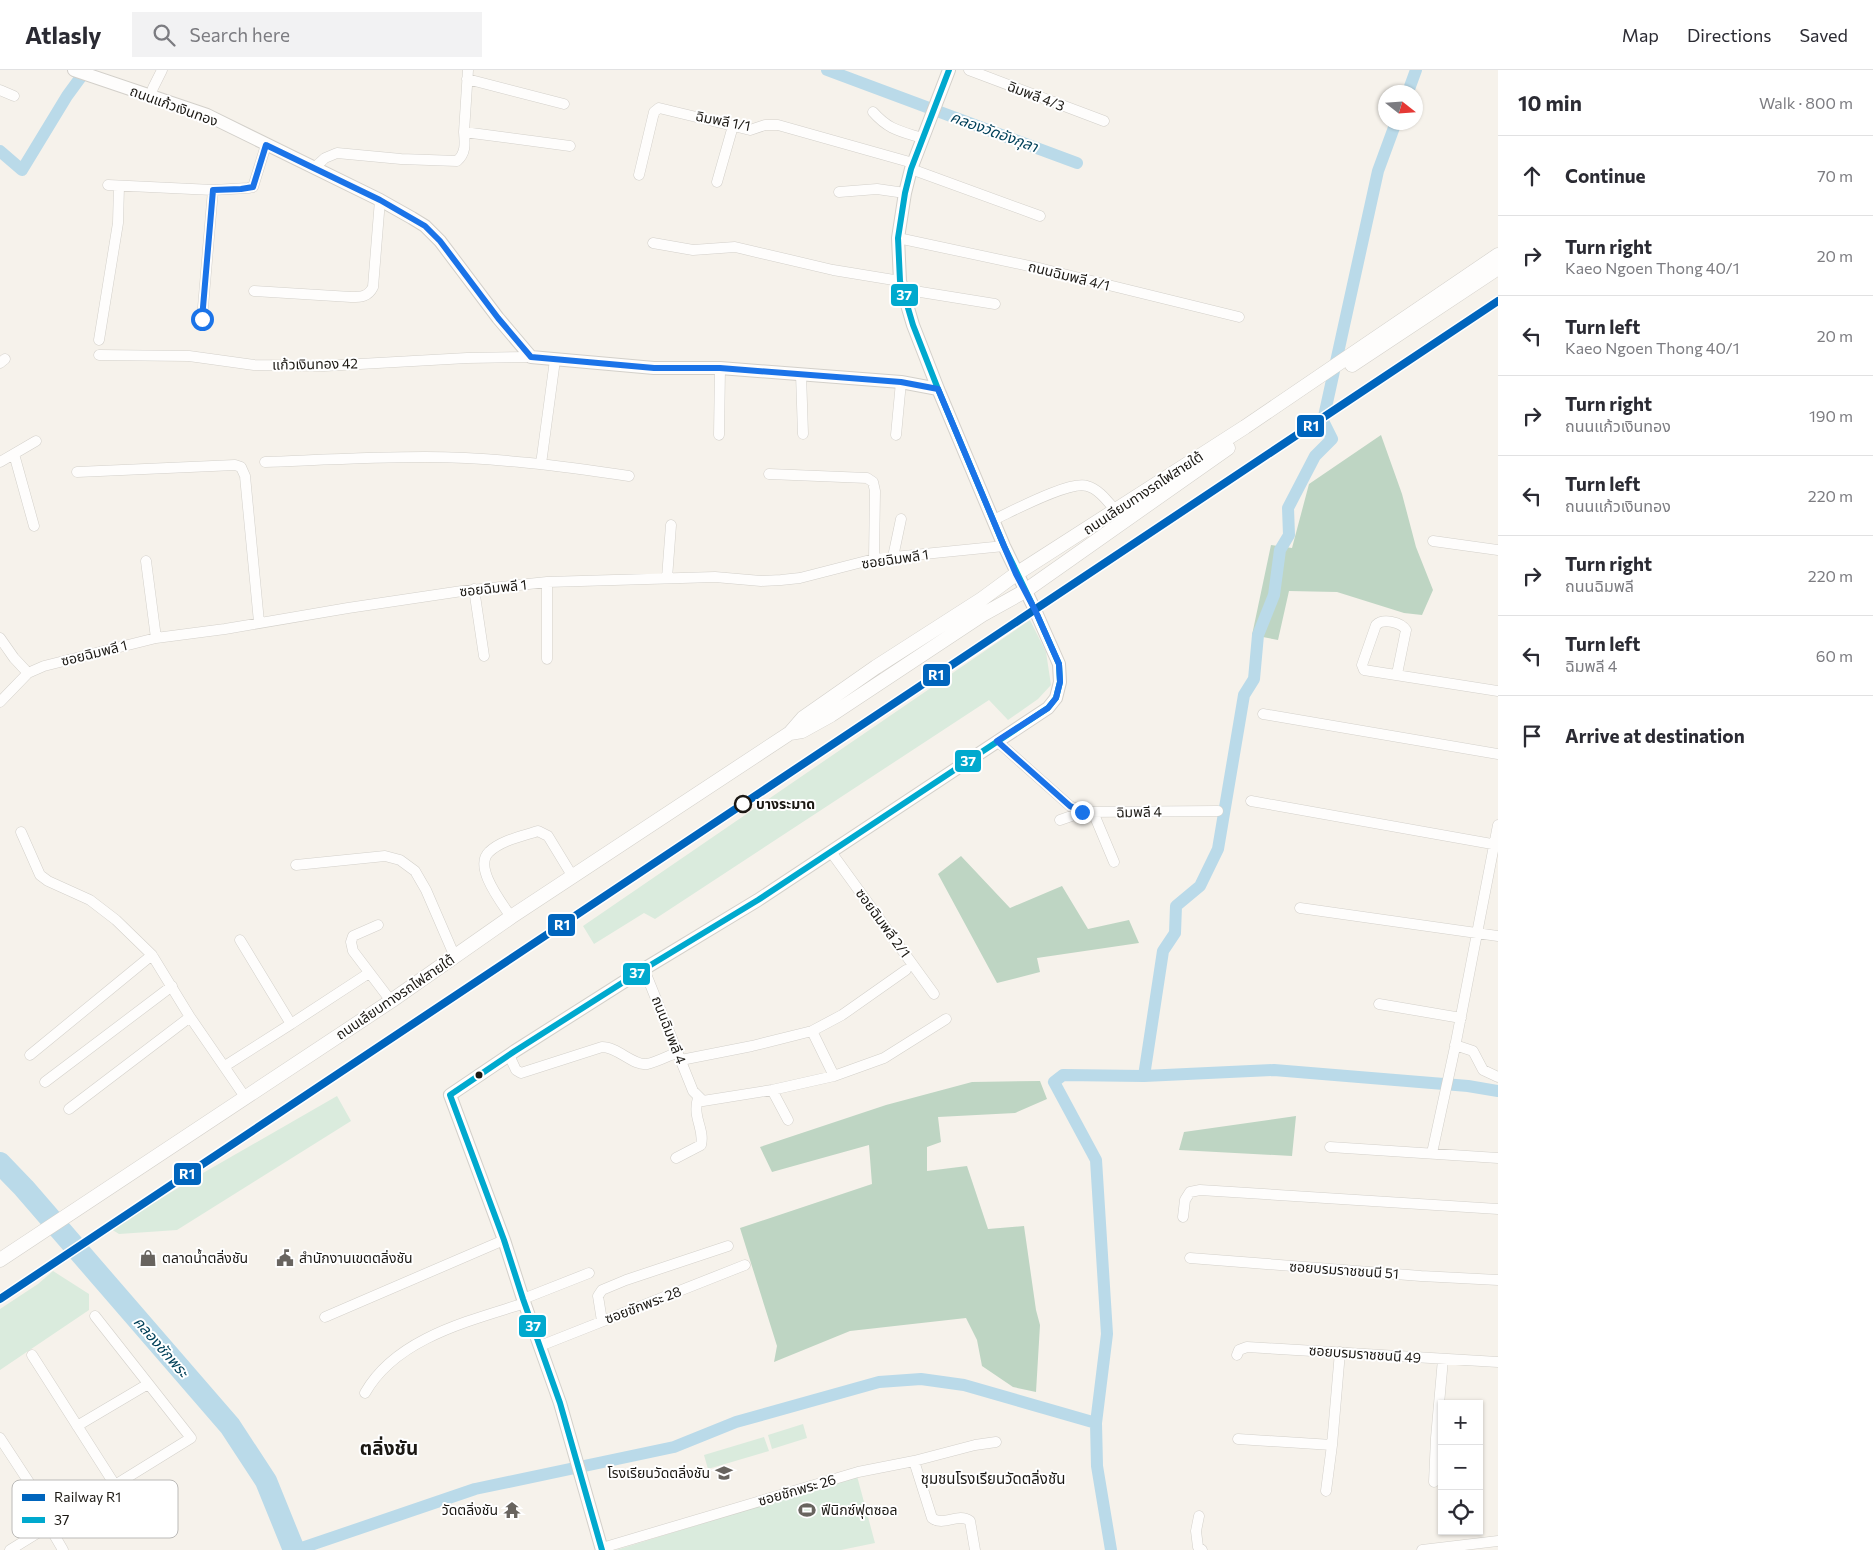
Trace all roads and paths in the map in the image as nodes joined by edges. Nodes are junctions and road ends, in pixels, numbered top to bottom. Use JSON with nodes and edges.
{"nodes":[{"id":1,"x":162,"y":70,"type":"edge"},
{"id":2,"x":948,"y":70,"type":"edge"},
{"id":3,"x":969,"y":70,"type":"edge"},
{"id":4,"x":79,"y":72,"type":"edge"},
{"id":5,"x":468,"y":75,"type":"edge"},
{"id":6,"x":0,"y":90,"type":"edge"},
{"id":7,"x":14,"y":96,"type":"dead end"},
{"id":8,"x":151,"y":96,"type":"junction"},
{"id":9,"x":564,"y":104,"type":"dead end"},
{"id":10,"x":873,"y":112,"type":"dead end"},
{"id":11,"x":1104,"y":121,"type":"dead end"},
{"id":12,"x":733,"y":126,"type":"junction"},
{"id":13,"x":464,"y":132,"type":"junction"},
{"id":14,"x":922,"y":138,"type":"junction"},
{"id":15,"x":266,"y":145,"type":"junction"},
{"id":16,"x":570,"y":146,"type":"dead end"},
{"id":17,"x":912,"y":166,"type":"junction"},
{"id":18,"x":314,"y":168,"type":"junction"},
{"id":19,"x":639,"y":175,"type":"dead end"},
{"id":20,"x":717,"y":182,"type":"dead end"},
{"id":21,"x":108,"y":185,"type":"dead end"},
{"id":22,"x":120,"y":186,"type":"junction"},
{"id":23,"x":213,"y":190,"type":"junction"},
{"id":24,"x":839,"y":192,"type":"dead end"},
{"id":25,"x":905,"y":193,"type":"junction"},
{"id":26,"x":380,"y":200,"type":"junction"},
{"id":27,"x":1040,"y":216,"type":"dead end"},
{"id":28,"x":898,"y":238,"type":"junction"},
{"id":29,"x":654,"y":243,"type":"dead end"},
{"id":30,"x":1498,"y":255,"type":"edge"},
{"id":31,"x":1498,"y":268,"type":"edge"},
{"id":32,"x":901,"y":285,"type":"junction"},
{"id":33,"x":254,"y":291,"type":"dead end"},
{"id":34,"x":995,"y":304,"type":"dead end"},
{"id":35,"x":1239,"y":316,"type":"dead end"},
{"id":36,"x":202,"y":319,"type":"dead end"},
{"id":37,"x":98,"y":340,"type":"dead end"},
{"id":38,"x":99,"y":355,"type":"dead end"},
{"id":39,"x":531,"y":357,"type":"junction"},
{"id":40,"x":555,"y":360,"type":"junction"},
{"id":41,"x":1350,"y":361,"type":"junction"},
{"id":42,"x":720,"y":368,"type":"junction"},
{"id":43,"x":800,"y":374,"type":"junction"},
{"id":44,"x":1330,"y":374,"type":"junction"},
{"id":45,"x":901,"y":382,"type":"junction"},
{"id":46,"x":938,"y":389,"type":"junction"},
{"id":47,"x":719,"y":434,"type":"dead end"},
{"id":48,"x":803,"y":434,"type":"dead end"},
{"id":49,"x":896,"y":435,"type":"dead end"},
{"id":50,"x":36,"y":442,"type":"dead end"},
{"id":51,"x":14,"y":454,"type":"junction"},
{"id":52,"x":0,"y":462,"type":"edge"},
{"id":53,"x":265,"y":462,"type":"dead end"},
{"id":54,"x":541,"y":464,"type":"junction"},
{"id":55,"x":77,"y":472,"type":"dead end"},
{"id":56,"x":769,"y":474,"type":"dead end"},
{"id":57,"x":629,"y":476,"type":"dead end"},
{"id":58,"x":1116,"y":511,"type":"junction"},
{"id":59,"x":901,"y":519,"type":"dead end"},
{"id":60,"x":993,"y":520,"type":"junction"},
{"id":61,"x":671,"y":524,"type":"dead end"},
{"id":62,"x":34,"y":526,"type":"dead end"},
{"id":63,"x":1433,"y":542,"type":"dead end"},
{"id":64,"x":1004,"y":546,"type":"junction"},
{"id":65,"x":1498,"y":550,"type":"edge"},
{"id":66,"x":893,"y":557,"type":"junction"},
{"id":67,"x":874,"y":559,"type":"junction"},
{"id":68,"x":146,"y":561,"type":"dead end"},
{"id":69,"x":1016,"y":574,"type":"junction"},
{"id":70,"x":667,"y":578,"type":"junction"},
{"id":71,"x":547,"y":582,"type":"junction"},
{"id":72,"x":474,"y":589,"type":"junction"},
{"id":73,"x":1025,"y":592,"type":"junction"},
{"id":74,"x":259,"y":622,"type":"junction"},
{"id":75,"x":0,"y":638,"type":"edge"},
{"id":76,"x":156,"y":638,"type":"junction"},
{"id":77,"x":484,"y":656,"type":"dead end"},
{"id":78,"x":547,"y":659,"type":"dead end"},
{"id":79,"x":28,"y":673,"type":"junction"},
{"id":80,"x":1397,"y":674,"type":"junction"},
{"id":81,"x":1498,"y":691,"type":"edge"},
{"id":82,"x":0,"y":702,"type":"edge"},
{"id":83,"x":1263,"y":714,"type":"dead end"},
{"id":84,"x":790,"y":733,"type":"junction"},
{"id":85,"x":997,"y":741,"type":"junction"},
{"id":86,"x":1498,"y":754,"type":"edge"},
{"id":87,"x":1252,"y":801,"type":"dead end"},
{"id":88,"x":1218,"y":811,"type":"dead end"},
{"id":89,"x":1088,"y":812,"type":"junction"},
{"id":90,"x":1060,"y":820,"type":"dead end"},
{"id":91,"x":1498,"y":825,"type":"edge"},
{"id":92,"x":21,"y":832,"type":"dead end"},
{"id":93,"x":1496,"y":844,"type":"edge"},
{"id":94,"x":831,"y":852,"type":"junction"},
{"id":95,"x":1114,"y":862,"type":"dead end"},
{"id":96,"x":296,"y":865,"type":"dead end"},
{"id":97,"x":574,"y":877,"type":"junction"},
{"id":98,"x":1300,"y":908,"type":"dead end"},
{"id":99,"x":511,"y":917,"type":"junction"},
{"id":100,"x":378,"y":925,"type":"dead end"},
{"id":101,"x":1477,"y":932,"type":"junction"},
{"id":102,"x":1498,"y":936,"type":"edge"},
{"id":103,"x":240,"y":940,"type":"dead end"},
{"id":104,"x":152,"y":954,"type":"junction"},
{"id":105,"x":455,"y":957,"type":"junction"},
{"id":106,"x":644,"y":969,"type":"junction"},
{"id":107,"x":906,"y":970,"type":"dead end"},
{"id":108,"x":369,"y":973,"type":"junction"},
{"id":109,"x":172,"y":986,"type":"junction"},
{"id":110,"x":934,"y":994,"type":"dead end"},
{"id":111,"x":390,"y":1001,"type":"junction"},
{"id":112,"x":1379,"y":1004,"type":"dead end"},
{"id":113,"x":190,"y":1017,"type":"junction"},
{"id":114,"x":1461,"y":1018,"type":"junction"},
{"id":115,"x":946,"y":1019,"type":"dead end"},
{"id":116,"x":291,"y":1024,"type":"junction"},
{"id":117,"x":812,"y":1030,"type":"junction"},
{"id":118,"x":1455,"y":1046,"type":"junction"},
{"id":119,"x":509,"y":1055,"type":"junction"},
{"id":120,"x":30,"y":1056,"type":"dead end"},
{"id":121,"x":679,"y":1056,"type":"junction"},
{"id":122,"x":225,"y":1066,"type":"junction"},
{"id":123,"x":834,"y":1076,"type":"junction"},
{"id":124,"x":1498,"y":1077,"type":"edge"},
{"id":125,"x":45,"y":1082,"type":"dead end"},
{"id":126,"x":772,"y":1090,"type":"junction"},
{"id":127,"x":696,"y":1094,"type":"junction"},
{"id":128,"x":243,"y":1098,"type":"junction"},
{"id":129,"x":69,"y":1109,"type":"dead end"},
{"id":130,"x":788,"y":1120,"type":"dead end"},
{"id":131,"x":1330,"y":1147,"type":"dead end"},
{"id":132,"x":1433,"y":1149,"type":"junction"},
{"id":133,"x":676,"y":1158,"type":"dead end"},
{"id":134,"x":1498,"y":1158,"type":"edge"},
{"id":135,"x":1498,"y":1208,"type":"edge"},
{"id":136,"x":1183,"y":1217,"type":"dead end"},
{"id":137,"x":504,"y":1240,"type":"junction"},
{"id":138,"x":728,"y":1246,"type":"dead end"},
{"id":139,"x":1190,"y":1258,"type":"dead end"},
{"id":140,"x":0,"y":1260,"type":"edge"},
{"id":141,"x":745,"y":1265,"type":"dead end"},
{"id":142,"x":589,"y":1273,"type":"dead end"},
{"id":143,"x":1498,"y":1280,"type":"edge"},
{"id":144,"x":524,"y":1301,"type":"junction"},
{"id":145,"x":95,"y":1316,"type":"dead end"},
{"id":146,"x":325,"y":1316,"type":"dead end"},
{"id":147,"x":602,"y":1321,"type":"junction"},
{"id":148,"x":540,"y":1346,"type":"junction"},
{"id":149,"x":1340,"y":1352,"type":"junction"},
{"id":150,"x":32,"y":1355,"type":"dead end"},
{"id":151,"x":1237,"y":1355,"type":"dead end"},
{"id":152,"x":1443,"y":1359,"type":"junction"},
{"id":153,"x":1498,"y":1362,"type":"edge"},
{"id":154,"x":148,"y":1384,"type":"junction"},
{"id":155,"x":365,"y":1393,"type":"dead end"},
{"id":156,"x":77,"y":1426,"type":"junction"},
{"id":157,"x":0,"y":1438,"type":"edge"},
{"id":158,"x":1238,"y":1439,"type":"dead end"},
{"id":159,"x":996,"y":1442,"type":"dead end"},
{"id":160,"x":1332,"y":1445,"type":"junction"},
{"id":161,"x":914,"y":1461,"type":"junction"},
{"id":162,"x":25,"y":1480,"type":"edge"},
{"id":163,"x":112,"y":1480,"type":"edge"},
{"id":164,"x":123,"y":1480,"type":"edge"},
{"id":165,"x":1434,"y":1482,"type":"dead end"},
{"id":166,"x":1326,"y":1490,"type":"dead end"},
{"id":167,"x":1199,"y":1516,"type":"dead end"},
{"id":168,"x":29,"y":1538,"type":"edge"},
{"id":169,"x":58,"y":1538,"type":"edge"},
{"id":170,"x":1498,"y":1541,"type":"edge"},
{"id":171,"x":602,"y":1549,"type":"edge"},
{"id":172,"x":10,"y":1550,"type":"edge"},
{"id":173,"x":63,"y":1550,"type":"edge"},
{"id":174,"x":975,"y":1550,"type":"edge"},
{"id":175,"x":1202,"y":1550,"type":"edge"},
{"id":176,"x":1422,"y":1550,"type":"edge"}],
"edges":[{"from":1,"to":8,"type":"street"},
{"from":2,"to":14,"type":"street"},
{"from":3,"to":11,"type":"street","name":"ฉิมพลี 4/3"},
{"from":4,"to":8,"type":"street","name":"ถนนแก้วเงินทอง"},
{"from":5,"to":9,"type":"street"},
{"from":5,"to":13,"type":"street"},
{"from":6,"to":7,"type":"street"},
{"from":8,"to":15,"type":"street","name":"ถนนแก้วเงินทอง"},
{"from":10,"to":14,"type":"street"},
{"from":12,"to":17,"type":"street","name":"ฉิมพลี 1/1"},
{"from":12,"to":19,"type":"street","name":"ฉิมพลี 1/1"},
{"from":12,"to":20,"type":"street"},
{"from":13,"to":16,"type":"street"},
{"from":13,"to":18,"type":"street"},
{"from":14,"to":17,"type":"street"},
{"from":15,"to":18,"type":"street","name":"ถนนแก้วเงินทอง"},
{"from":15,"to":23,"type":"street"},
{"from":17,"to":25,"type":"street"},
{"from":17,"to":27,"type":"street","name":"ฉิมพลี 1/1"},
{"from":18,"to":26,"type":"street","name":"ถนนแก้วเงินทอง"},
{"from":21,"to":22,"type":"street"},
{"from":22,"to":23,"type":"street"},
{"from":22,"to":37,"type":"street"},
{"from":23,"to":36,"type":"street"},
{"from":24,"to":25,"type":"street"},
{"from":25,"to":28,"type":"street"},
{"from":26,"to":33,"type":"street"},
{"from":26,"to":39,"type":"street","name":"ถนนแก้วเงินทอง"},
{"from":28,"to":32,"type":"street"},
{"from":28,"to":35,"type":"street","name":"ถนนฉิมพลี 4/1"},
{"from":29,"to":32,"type":"street"},
{"from":30,"to":41,"type":"main road","name":"ถนนเลียบทางรถไฟสายใต้"},
{"from":31,"to":41,"type":"main road","name":"ถนนเลียบทางรถไฟสายใต้"},
{"from":32,"to":34,"type":"street"},
{"from":32,"to":46,"type":"street"},
{"from":38,"to":39,"type":"street","name":"แก้วเงินทอง 42"},
{"from":39,"to":40,"type":"street"},
{"from":40,"to":42,"type":"street"},
{"from":40,"to":54,"type":"street"},
{"from":41,"to":44,"type":"main road","name":"ถนนเลียบทางรถไฟสายใต้"},
{"from":42,"to":43,"type":"street"},
{"from":42,"to":47,"type":"street"},
{"from":43,"to":45,"type":"street"},
{"from":43,"to":48,"type":"street"},
{"from":44,"to":58,"type":"main road","name":"ถนนเลียบทางรถไฟสายใต้"},
{"from":44,"to":73,"type":"main road","name":"ถนนเลียบทางรถไฟสายใต้"},
{"from":45,"to":46,"type":"street"},
{"from":45,"to":49,"type":"street"},
{"from":46,"to":60,"type":"street"},
{"from":50,"to":51,"type":"street"},
{"from":51,"to":52,"type":"street"},
{"from":51,"to":62,"type":"street"},
{"from":53,"to":54,"type":"street"},
{"from":54,"to":57,"type":"street"},
{"from":55,"to":74,"type":"street"},
{"from":56,"to":67,"type":"street"},
{"from":58,"to":60,"type":"street"},
{"from":58,"to":69,"type":"main road","name":"ถนนเลียบทางรถไฟสายใต้"},
{"from":59,"to":66,"type":"street"},
{"from":60,"to":64,"type":"street"},
{"from":61,"to":70,"type":"street"},
{"from":63,"to":65,"type":"street"},
{"from":64,"to":66,"type":"street","name":"ซอยฉิมพลี 1"},
{"from":64,"to":69,"type":"street"},
{"from":66,"to":67,"type":"street","name":"ซอยฉิมพลี 1"},
{"from":67,"to":70,"type":"street","name":"ซอยฉิมพลี 1"},
{"from":68,"to":76,"type":"street"},
{"from":69,"to":73,"type":"street"},
{"from":69,"to":84,"type":"main road","name":"ถนนเลียบทางรถไฟสายใต้"},
{"from":70,"to":71,"type":"street","name":"ซอยฉิมพลี 1"},
{"from":71,"to":72,"type":"street","name":"ซอยฉิมพลี 1"},
{"from":71,"to":78,"type":"street"},
{"from":72,"to":74,"type":"street","name":"ซอยฉิมพลี 1"},
{"from":72,"to":77,"type":"street"},
{"from":73,"to":84,"type":"main road","name":"ถนนเลียบทางรถไฟสายใต้"},
{"from":73,"to":85,"type":"street"},
{"from":74,"to":76,"type":"street","name":"ซอยฉิมพลี 1"},
{"from":75,"to":79,"type":"street"},
{"from":76,"to":79,"type":"street","name":"ซอยฉิมพลี 1"},
{"from":79,"to":82,"type":"street","name":"ซอยฉิมพลี 1"},
{"from":80,"to":80,"type":"street"},
{"from":80,"to":81,"type":"street"},
{"from":83,"to":86,"type":"street"},
{"from":84,"to":97,"type":"main road","name":"ถนนเลียบทางรถไฟสายใต้"},
{"from":85,"to":89,"type":"street"},
{"from":85,"to":94,"type":"street"},
{"from":87,"to":93,"type":"street"},
{"from":88,"to":89,"type":"street","name":"ฉิมพลี 4"},
{"from":89,"to":90,"type":"street"},
{"from":89,"to":95,"type":"street"},
{"from":91,"to":93,"type":"street"},
{"from":92,"to":104,"type":"street"},
{"from":93,"to":101,"type":"street"},
{"from":94,"to":106,"type":"street"},
{"from":94,"to":110,"type":"street","name":"ซอยฉิมพลี 2/1"},
{"from":96,"to":105,"type":"street"},
{"from":97,"to":99,"type":"main road","name":"ถนนเลียบทางรถไฟสายใต้"},
{"from":97,"to":99,"type":"street"},
{"from":98,"to":101,"type":"street"},
{"from":99,"to":105,"type":"main road","name":"ถนนเลียบทางรถไฟสายใต้"},
{"from":100,"to":108,"type":"street"},
{"from":101,"to":102,"type":"street"},
{"from":101,"to":114,"type":"street"},
{"from":103,"to":116,"type":"street"},
{"from":104,"to":109,"type":"street"},
{"from":104,"to":120,"type":"street"},
{"from":105,"to":111,"type":"main road","name":"ถนนเลียบทางรถไฟสายใต้"},
{"from":106,"to":119,"type":"street"},
{"from":106,"to":121,"type":"street","name":"ถนนฉิมพลี 4"},
{"from":107,"to":117,"type":"street"},
{"from":108,"to":111,"type":"street"},
{"from":108,"to":116,"type":"street"},
{"from":109,"to":113,"type":"street"},
{"from":109,"to":125,"type":"street"},
{"from":111,"to":128,"type":"main road","name":"ถนนเลียบทางรถไฟสายใต้"},
{"from":112,"to":114,"type":"street"},
{"from":113,"to":122,"type":"street"},
{"from":113,"to":129,"type":"street"},
{"from":114,"to":118,"type":"street"},
{"from":115,"to":123,"type":"street"},
{"from":116,"to":122,"type":"street"},
{"from":117,"to":121,"type":"street"},
{"from":117,"to":123,"type":"street"},
{"from":118,"to":124,"type":"street"},
{"from":118,"to":132,"type":"street"},
{"from":119,"to":121,"type":"street"},
{"from":119,"to":137,"type":"street"},
{"from":121,"to":127,"type":"street","name":"ถนนฉิมพลี 4"},
{"from":122,"to":128,"type":"street"},
{"from":123,"to":126,"type":"street"},
{"from":126,"to":127,"type":"street"},
{"from":126,"to":130,"type":"street"},
{"from":127,"to":133,"type":"street"},
{"from":128,"to":140,"type":"main road","name":"ถนนเลียบทางรถไฟสายใต้"},
{"from":131,"to":132,"type":"street"},
{"from":132,"to":134,"type":"street"},
{"from":135,"to":136,"type":"street"},
{"from":137,"to":144,"type":"street"},
{"from":137,"to":146,"type":"street"},
{"from":138,"to":147,"type":"street"},
{"from":139,"to":143,"type":"street","name":"ซอยบรมราชชนนี 51"},
{"from":141,"to":147,"type":"street","name":"ซอยชักพระ 28"},
{"from":142,"to":144,"type":"street"},
{"from":144,"to":148,"type":"street"},
{"from":144,"to":155,"type":"street"},
{"from":145,"to":154,"type":"street"},
{"from":147,"to":148,"type":"street","name":"ซอยชักพระ 28"},
{"from":148,"to":171,"type":"street"},
{"from":149,"to":151,"type":"street","name":"ซอยบรมราชชนนี 49"},
{"from":149,"to":152,"type":"street","name":"ซอยบรมราชชนนี 49"},
{"from":149,"to":160,"type":"street"},
{"from":150,"to":156,"type":"street"},
{"from":152,"to":153,"type":"street","name":"ซอยบรมราชชนนี 49"},
{"from":152,"to":165,"type":"street"},
{"from":154,"to":156,"type":"street"},
{"from":154,"to":164,"type":"street"},
{"from":156,"to":163,"type":"street"},
{"from":157,"to":162,"type":"street"},
{"from":158,"to":160,"type":"street"},
{"from":159,"to":161,"type":"street","name":"ซอยชักพระ 26"},
{"from":160,"to":166,"type":"street"},
{"from":161,"to":171,"type":"street","name":"ซอยชักพระ 26"},
{"from":161,"to":174,"type":"street"},
{"from":167,"to":175,"type":"street"},
{"from":168,"to":172,"type":"street"},
{"from":169,"to":173,"type":"street"},
{"from":170,"to":176,"type":"street"}]}
